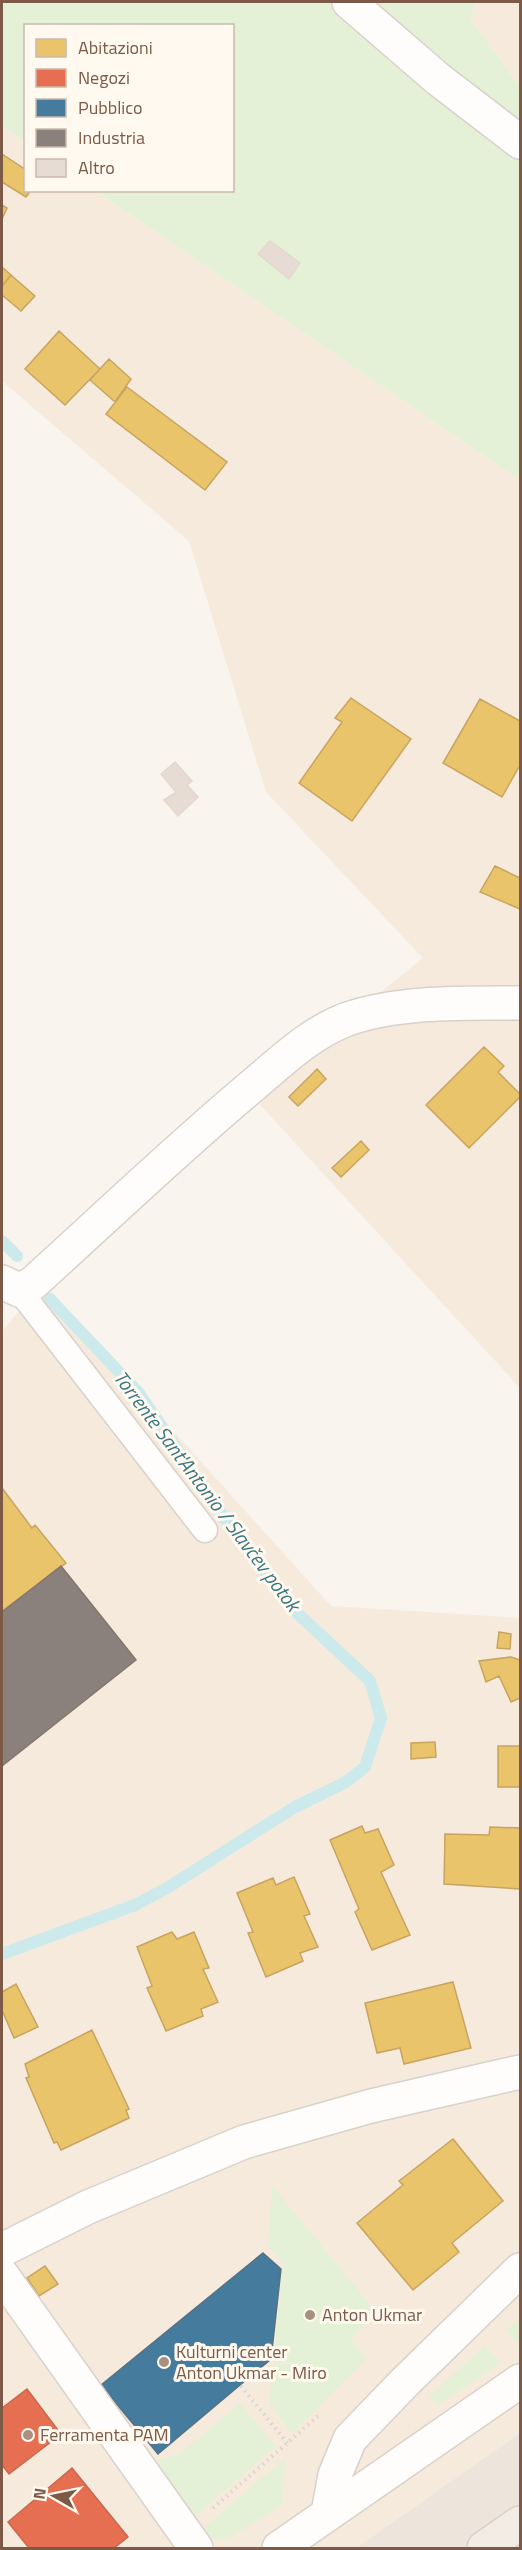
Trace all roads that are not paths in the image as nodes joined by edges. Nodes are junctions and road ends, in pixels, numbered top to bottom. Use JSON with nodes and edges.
{"nodes":[{"id":1,"x":349,"y":2,"type":"edge"},
{"id":2,"x":520,"y":142,"type":"edge"},
{"id":3,"x":520,"y":1003,"type":"edge"},
{"id":4,"x":10,"y":1286,"type":"edge"},
{"id":5,"x":205,"y":1530,"type":"dead end"},
{"id":6,"x":520,"y":2072,"type":"edge"},
{"id":7,"x":2,"y":2250,"type":"edge"},
{"id":8,"x":520,"y":2270,"type":"edge"},
{"id":9,"x":2,"y":2275,"type":"edge"},
{"id":10,"x":520,"y":2381,"type":"edge"},
{"id":11,"x":328,"y":2513,"type":"junction"},
{"id":12,"x":520,"y":2523,"type":"edge"},
{"id":13,"x":191,"y":2540,"type":"edge"},
{"id":14,"x":279,"y":2548,"type":"edge"},
{"id":15,"x":484,"y":2548,"type":"edge"}],
"edges":[{"from":1,"to":2,"type":"street"},
{"from":3,"to":4,"type":"street"},
{"from":4,"to":5,"type":"lane"},
{"from":6,"to":7,"type":"street"},
{"from":8,"to":11,"type":"street"},
{"from":9,"to":13,"type":"street"},
{"from":10,"to":11,"type":"street"},
{"from":11,"to":14,"type":"street"},
{"from":12,"to":15,"type":"highway"}]}
